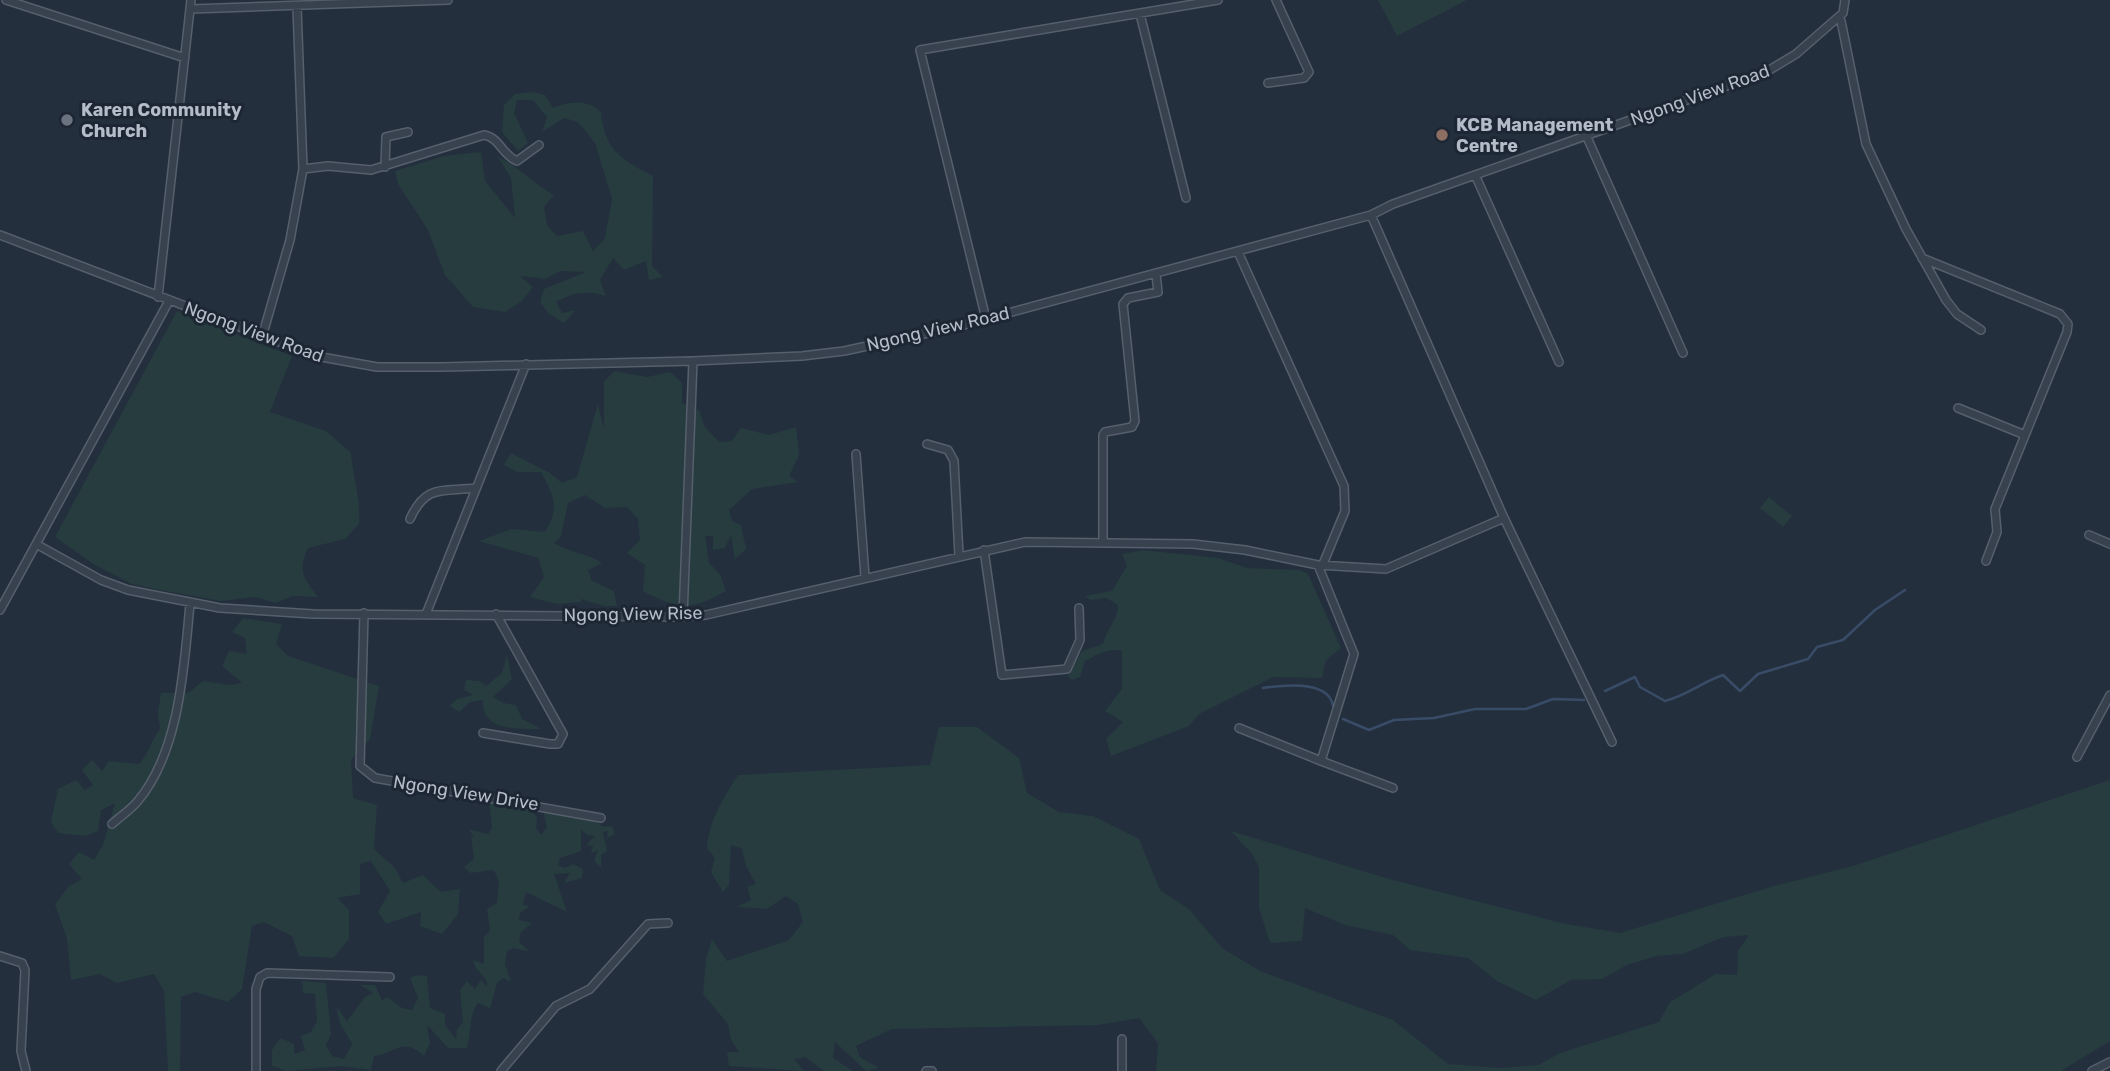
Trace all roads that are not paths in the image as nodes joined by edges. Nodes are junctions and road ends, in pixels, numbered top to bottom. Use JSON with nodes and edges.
{"nodes":[{"id":1,"x":6,"y":0,"type":"edge"},
{"id":2,"x":191,"y":0,"type":"edge"},
{"id":3,"x":448,"y":0,"type":"edge"},
{"id":4,"x":1218,"y":0,"type":"edge"},
{"id":5,"x":1276,"y":0,"type":"edge"},
{"id":6,"x":1844,"y":0,"type":"edge"},
{"id":7,"x":297,"y":7,"type":"junction"},
{"id":8,"x":191,"y":9,"type":"junction"},
{"id":9,"x":1140,"y":14,"type":"junction"},
{"id":10,"x":1842,"y":17,"type":"junction"},
{"id":11,"x":185,"y":58,"type":"junction"},
{"id":12,"x":1268,"y":83,"type":"dead end"},
{"id":13,"x":408,"y":132,"type":"dead end"},
{"id":14,"x":1586,"y":135,"type":"junction"},
{"id":15,"x":539,"y":145,"type":"dead end"},
{"id":16,"x":385,"y":167,"type":"junction"},
{"id":17,"x":303,"y":169,"type":"junction"},
{"id":18,"x":1476,"y":177,"type":"junction"},
{"id":19,"x":1186,"y":198,"type":"dead end"},
{"id":20,"x":1371,"y":215,"type":"junction"},
{"id":21,"x":0,"y":235,"type":"edge"},
{"id":22,"x":1238,"y":251,"type":"junction"},
{"id":23,"x":1922,"y":258,"type":"junction"},
{"id":24,"x":1156,"y":274,"type":"junction"},
{"id":25,"x":158,"y":297,"type":"junction"},
{"id":26,"x":169,"y":301,"type":"junction"},
{"id":27,"x":986,"y":319,"type":"junction"},
{"id":28,"x":1981,"y":330,"type":"dead end"},
{"id":29,"x":262,"y":337,"type":"junction"},
{"id":30,"x":1683,"y":353,"type":"dead end"},
{"id":31,"x":694,"y":361,"type":"junction"},
{"id":32,"x":1559,"y":362,"type":"dead end"},
{"id":33,"x":526,"y":364,"type":"junction"},
{"id":34,"x":1958,"y":408,"type":"dead end"},
{"id":35,"x":2025,"y":435,"type":"junction"},
{"id":36,"x":927,"y":444,"type":"dead end"},
{"id":37,"x":856,"y":454,"type":"dead end"},
{"id":38,"x":476,"y":488,"type":"junction"},
{"id":39,"x":1504,"y":518,"type":"junction"},
{"id":40,"x":410,"y":519,"type":"dead end"},
{"id":41,"x":2089,"y":535,"type":"dead end"},
{"id":42,"x":1102,"y":543,"type":"junction"},
{"id":43,"x":36,"y":544,"type":"junction"},
{"id":44,"x":2110,"y":544,"type":"edge"},
{"id":45,"x":984,"y":550,"type":"junction"},
{"id":46,"x":959,"y":555,"type":"junction"},
{"id":47,"x":1986,"y":561,"type":"dead end"},
{"id":48,"x":1320,"y":564,"type":"junction"},
{"id":49,"x":865,"y":577,"type":"junction"},
{"id":50,"x":190,"y":604,"type":"junction"},
{"id":51,"x":1079,"y":608,"type":"dead end"},
{"id":52,"x":0,"y":610,"type":"edge"},
{"id":53,"x":364,"y":613,"type":"junction"},
{"id":54,"x":426,"y":614,"type":"junction"},
{"id":55,"x":496,"y":614,"type":"junction"},
{"id":56,"x":683,"y":617,"type":"junction"},
{"id":57,"x":2110,"y":695,"type":"edge"},
{"id":58,"x":1239,"y":728,"type":"dead end"},
{"id":59,"x":483,"y":733,"type":"dead end"},
{"id":60,"x":1612,"y":742,"type":"dead end"},
{"id":61,"x":2077,"y":757,"type":"dead end"},
{"id":62,"x":1321,"y":761,"type":"junction"},
{"id":63,"x":1393,"y":788,"type":"dead end"},
{"id":64,"x":601,"y":818,"type":"dead end"},
{"id":65,"x":112,"y":824,"type":"dead end"},
{"id":66,"x":668,"y":923,"type":"dead end"},
{"id":67,"x":0,"y":956,"type":"edge"},
{"id":68,"x":390,"y":977,"type":"dead end"},
{"id":69,"x":1122,"y":1039,"type":"dead end"},
{"id":70,"x":2110,"y":1062,"type":"edge"},
{"id":71,"x":26,"y":1071,"type":"edge"},
{"id":72,"x":256,"y":1071,"type":"edge"},
{"id":73,"x":501,"y":1071,"type":"edge"},
{"id":74,"x":926,"y":1071,"type":"edge"},
{"id":75,"x":932,"y":1071,"type":"edge"},
{"id":76,"x":1122,"y":1071,"type":"edge"},
{"id":77,"x":2092,"y":1071,"type":"edge"}],
"edges":[{"from":1,"to":11,"type":"street"},
{"from":2,"to":8,"type":"street"},
{"from":3,"to":7,"type":"street"},
{"from":4,"to":9,"type":"street"},
{"from":5,"to":12,"type":"street"},
{"from":6,"to":10,"type":"street"},
{"from":7,"to":8,"type":"street"},
{"from":7,"to":17,"type":"street"},
{"from":8,"to":11,"type":"street"},
{"from":9,"to":19,"type":"street"},
{"from":9,"to":27,"type":"street"},
{"from":10,"to":14,"type":"street","name":"Ngong View Road"},
{"from":10,"to":23,"type":"street"},
{"from":11,"to":25,"type":"street"},
{"from":13,"to":16,"type":"street"},
{"from":14,"to":18,"type":"street","name":"Ngong View Road"},
{"from":14,"to":30,"type":"street"},
{"from":15,"to":16,"type":"street"},
{"from":16,"to":17,"type":"street"},
{"from":17,"to":29,"type":"street"},
{"from":18,"to":20,"type":"street","name":"Ngong View Road"},
{"from":18,"to":32,"type":"street"},
{"from":20,"to":22,"type":"street","name":"Ngong View Road"},
{"from":20,"to":39,"type":"street"},
{"from":21,"to":25,"type":"street","name":"Ngong View Road"},
{"from":22,"to":24,"type":"street","name":"Ngong View Road"},
{"from":22,"to":48,"type":"street"},
{"from":23,"to":28,"type":"street"},
{"from":23,"to":35,"type":"street"},
{"from":24,"to":27,"type":"street","name":"Ngong View Road"},
{"from":24,"to":42,"type":"street"},
{"from":25,"to":26,"type":"street","name":"Ngong View Road"},
{"from":26,"to":29,"type":"street","name":"Ngong View Road"},
{"from":26,"to":43,"type":"street"},
{"from":27,"to":31,"type":"street","name":"Ngong View Road"},
{"from":29,"to":33,"type":"street","name":"Ngong View Road"},
{"from":31,"to":33,"type":"street","name":"Ngong View Road"},
{"from":31,"to":56,"type":"street"},
{"from":33,"to":38,"type":"street"},
{"from":34,"to":35,"type":"street"},
{"from":35,"to":47,"type":"street"},
{"from":36,"to":46,"type":"street"},
{"from":37,"to":49,"type":"street"},
{"from":38,"to":40,"type":"street"},
{"from":38,"to":54,"type":"street"},
{"from":39,"to":48,"type":"street","name":"Ngong View Rise"},
{"from":39,"to":60,"type":"street"},
{"from":41,"to":44,"type":"street"},
{"from":42,"to":45,"type":"street","name":"Ngong View Rise"},
{"from":42,"to":48,"type":"street","name":"Ngong View Rise"},
{"from":43,"to":50,"type":"street","name":"Ngong View Rise"},
{"from":43,"to":52,"type":"street"},
{"from":45,"to":46,"type":"street","name":"Ngong View Rise"},
{"from":45,"to":51,"type":"street"},
{"from":46,"to":49,"type":"street","name":"Ngong View Rise"},
{"from":48,"to":62,"type":"street"},
{"from":49,"to":56,"type":"street","name":"Ngong View Rise"},
{"from":50,"to":53,"type":"street","name":"Ngong View Rise"},
{"from":50,"to":65,"type":"street"},
{"from":53,"to":54,"type":"street","name":"Ngong View Rise"},
{"from":53,"to":64,"type":"street","name":"Ngong View Drive"},
{"from":54,"to":55,"type":"street","name":"Ngong View Rise"},
{"from":55,"to":56,"type":"street","name":"Ngong View Rise"},
{"from":55,"to":59,"type":"street"},
{"from":57,"to":61,"type":"street"},
{"from":58,"to":62,"type":"street"},
{"from":62,"to":63,"type":"street"},
{"from":66,"to":73,"type":"street"},
{"from":67,"to":71,"type":"street"},
{"from":68,"to":72,"type":"street"},
{"from":69,"to":76,"type":"street"},
{"from":70,"to":77,"type":"street"},
{"from":74,"to":75,"type":"street"}]}
